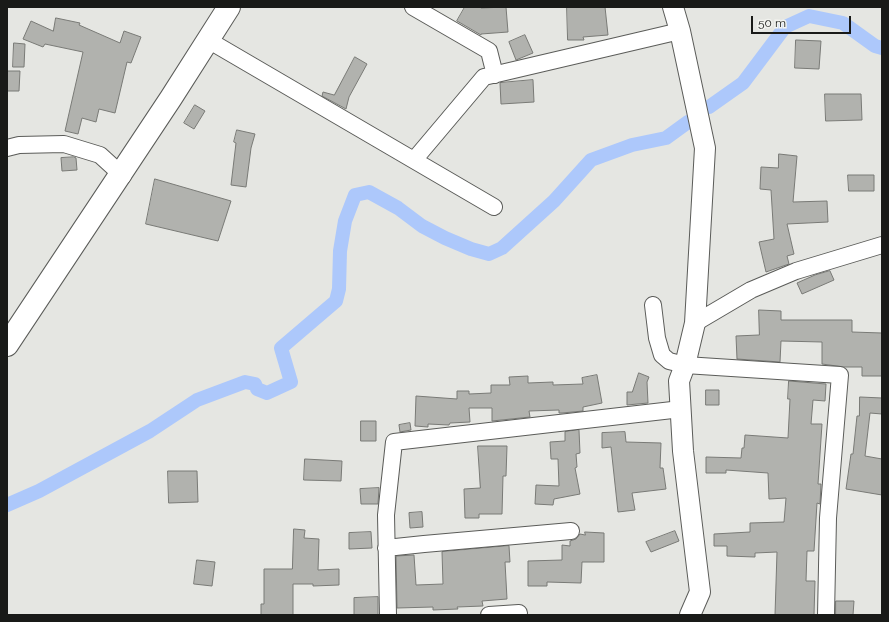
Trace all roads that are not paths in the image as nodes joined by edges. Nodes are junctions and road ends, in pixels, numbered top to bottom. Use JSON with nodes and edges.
{"nodes":[{"id":1,"x":229,"y":7,"type":"edge"},
{"id":2,"x":413,"y":7,"type":"edge"},
{"id":3,"x":672,"y":7,"type":"edge"},
{"id":4,"x":680,"y":31,"type":"junction"},
{"id":5,"x":208,"y":40,"type":"junction"},
{"id":6,"x":495,"y":75,"type":"junction"},
{"id":7,"x":10,"y":143,"type":"edge"},
{"id":8,"x":414,"y":160,"type":"junction"},
{"id":9,"x":122,"y":175,"type":"junction"},
{"id":10,"x":494,"y":207,"type":"dead end"},
{"id":11,"x":882,"y":245,"type":"edge"},
{"id":12,"x":653,"y":305,"type":"dead end"},
{"id":13,"x":695,"y":323,"type":"junction"},
{"id":14,"x":7,"y":345,"type":"edge"},
{"id":15,"x":685,"y":365,"type":"junction"},
{"id":16,"x":681,"y":409,"type":"junction"},
{"id":17,"x":571,"y":531,"type":"dead end"},
{"id":18,"x":386,"y":548,"type":"junction"},
{"id":19,"x":519,"y":613,"type":"dead end"},
{"id":20,"x":388,"y":615,"type":"edge"},
{"id":21,"x":489,"y":615,"type":"edge"},
{"id":22,"x":690,"y":615,"type":"edge"},
{"id":23,"x":826,"y":615,"type":"edge"}],
"edges":[{"from":1,"to":5,"type":"main road"},
{"from":2,"to":6,"type":"street"},
{"from":3,"to":4,"type":"street"},
{"from":4,"to":6,"type":"street"},
{"from":4,"to":13,"type":"street"},
{"from":5,"to":8,"type":"street"},
{"from":5,"to":9,"type":"main road"},
{"from":6,"to":8,"type":"street"},
{"from":7,"to":9,"type":"street"},
{"from":8,"to":10,"type":"street"},
{"from":9,"to":14,"type":"main road"},
{"from":11,"to":13,"type":"street"},
{"from":12,"to":15,"type":"street"},
{"from":13,"to":15,"type":"street"},
{"from":15,"to":16,"type":"street"},
{"from":15,"to":23,"type":"street"},
{"from":16,"to":18,"type":"street"},
{"from":16,"to":22,"type":"street"},
{"from":17,"to":18,"type":"street"},
{"from":18,"to":20,"type":"street"},
{"from":19,"to":21,"type":"street"}]}
